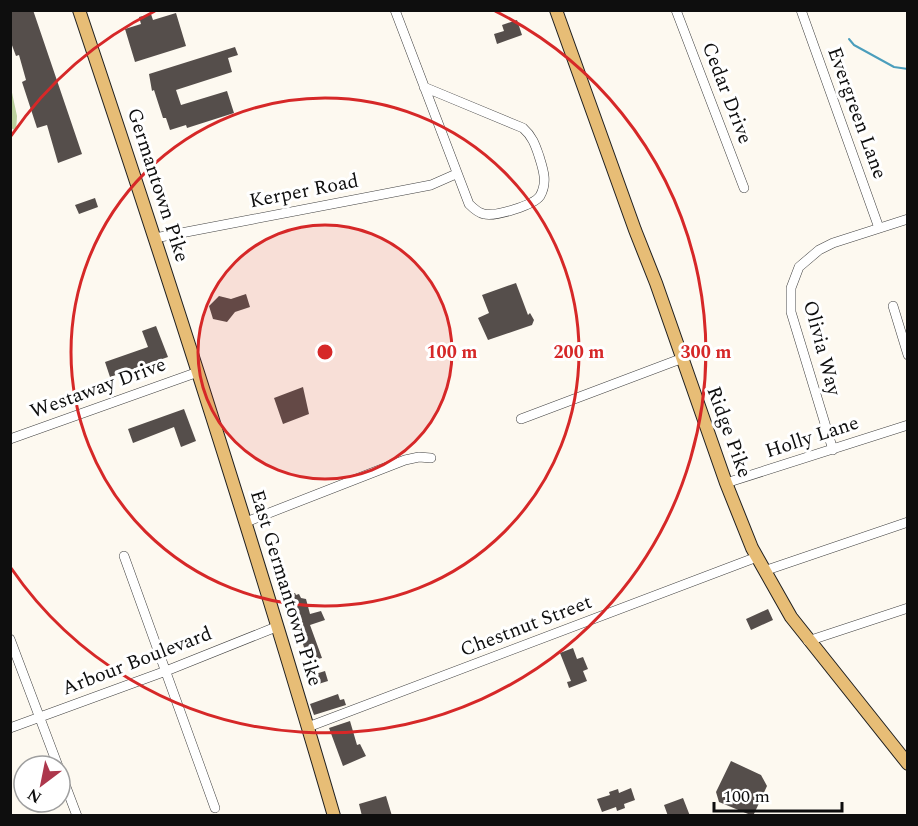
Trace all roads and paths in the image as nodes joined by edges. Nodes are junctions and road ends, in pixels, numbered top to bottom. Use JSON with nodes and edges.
{"nodes":[{"id":1,"x":80,"y":10,"type":"edge"},
{"id":2,"x":395,"y":10,"type":"edge"},
{"id":3,"x":556,"y":10,"type":"edge"},
{"id":4,"x":676,"y":10,"type":"edge"},
{"id":5,"x":801,"y":10,"type":"edge"},
{"id":6,"x":424,"y":87,"type":"junction"},
{"id":7,"x":456,"y":174,"type":"junction"},
{"id":8,"x":744,"y":188,"type":"dead end"},
{"id":9,"x":908,"y":219,"type":"edge"},
{"id":10,"x":879,"y":228,"type":"junction"},
{"id":11,"x":155,"y":238,"type":"junction"},
{"id":12,"x":893,"y":306,"type":"dead end"},
{"id":13,"x":908,"y":355,"type":"edge"},
{"id":14,"x":682,"y":358,"type":"junction"},
{"id":15,"x":198,"y":372,"type":"junction"},
{"id":16,"x":521,"y":419,"type":"dead end"},
{"id":17,"x":908,"y":425,"type":"edge"},
{"id":18,"x":10,"y":439,"type":"edge"},
{"id":19,"x":833,"y":450,"type":"junction"},
{"id":20,"x":431,"y":458,"type":"dead end"},
{"id":21,"x":726,"y":483,"type":"junction"},
{"id":22,"x":246,"y":522,"type":"junction"},
{"id":23,"x":908,"y":522,"type":"edge"},
{"id":24,"x":124,"y":556,"type":"dead end"},
{"id":25,"x":757,"y":557,"type":"junction"},
{"id":26,"x":764,"y":571,"type":"junction"},
{"id":27,"x":908,"y":608,"type":"edge"},
{"id":28,"x":276,"y":627,"type":"junction"},
{"id":29,"x":10,"y":639,"type":"edge"},
{"id":30,"x":808,"y":640,"type":"junction"},
{"id":31,"x":166,"y":671,"type":"junction"},
{"id":32,"x":39,"y":717,"type":"junction"},
{"id":33,"x":308,"y":727,"type":"junction"},
{"id":34,"x":10,"y":728,"type":"edge"},
{"id":35,"x":53,"y":754,"type":"edge"},
{"id":36,"x":908,"y":764,"type":"edge"},
{"id":37,"x":215,"y":808,"type":"dead end"},
{"id":38,"x":334,"y":816,"type":"edge"}],
"edges":[{"from":1,"to":11,"type":"main road","name":"Germantown Pike"},
{"from":2,"to":6,"type":"street"},
{"from":3,"to":14,"type":"main road","name":"Ridge Pike"},
{"from":4,"to":8,"type":"street","name":"Cedar Drive"},
{"from":5,"to":10,"type":"street","name":"Evergreen Lane"},
{"from":6,"to":7,"type":"street"},
{"from":6,"to":7,"type":"street"},
{"from":7,"to":11,"type":"street","name":"Kerper Road"},
{"from":9,"to":10,"type":"street","name":"Olivia Way"},
{"from":10,"to":19,"type":"street","name":"Olivia Way"},
{"from":11,"to":15,"type":"main road","name":"Germantown Pike"},
{"from":12,"to":13,"type":"street"},
{"from":14,"to":16,"type":"street"},
{"from":14,"to":21,"type":"main road","name":"Ridge Pike"},
{"from":15,"to":18,"type":"street","name":"Westaway Drive"},
{"from":15,"to":22,"type":"main road","name":"East Germantown Pike"},
{"from":17,"to":19,"type":"street","name":"Holly Lane"},
{"from":19,"to":21,"type":"street","name":"Holly Lane"},
{"from":20,"to":22,"type":"street"},
{"from":21,"to":25,"type":"main road","name":"Ridge Pike"},
{"from":22,"to":28,"type":"main road","name":"East Germantown Pike"},
{"from":23,"to":26,"type":"street"},
{"from":24,"to":31,"type":"street"},
{"from":25,"to":26,"type":"main road","name":"Ridge Pike"},
{"from":25,"to":33,"type":"street","name":"Chestnut Street"},
{"from":26,"to":30,"type":"main road","name":"Ridge Pike"},
{"from":27,"to":30,"type":"street"},
{"from":28,"to":31,"type":"street","name":"Arbour Boulevard"},
{"from":28,"to":33,"type":"main road","name":"East Germantown Pike"},
{"from":29,"to":32,"type":"street"},
{"from":30,"to":36,"type":"main road","name":"Ridge Pike"},
{"from":31,"to":32,"type":"street","name":"Arbour Boulevard"},
{"from":31,"to":37,"type":"street"},
{"from":32,"to":34,"type":"street","name":"Arbour Boulevard"},
{"from":32,"to":35,"type":"street"},
{"from":33,"to":38,"type":"main road","name":"East Germantown Pike"}]}
